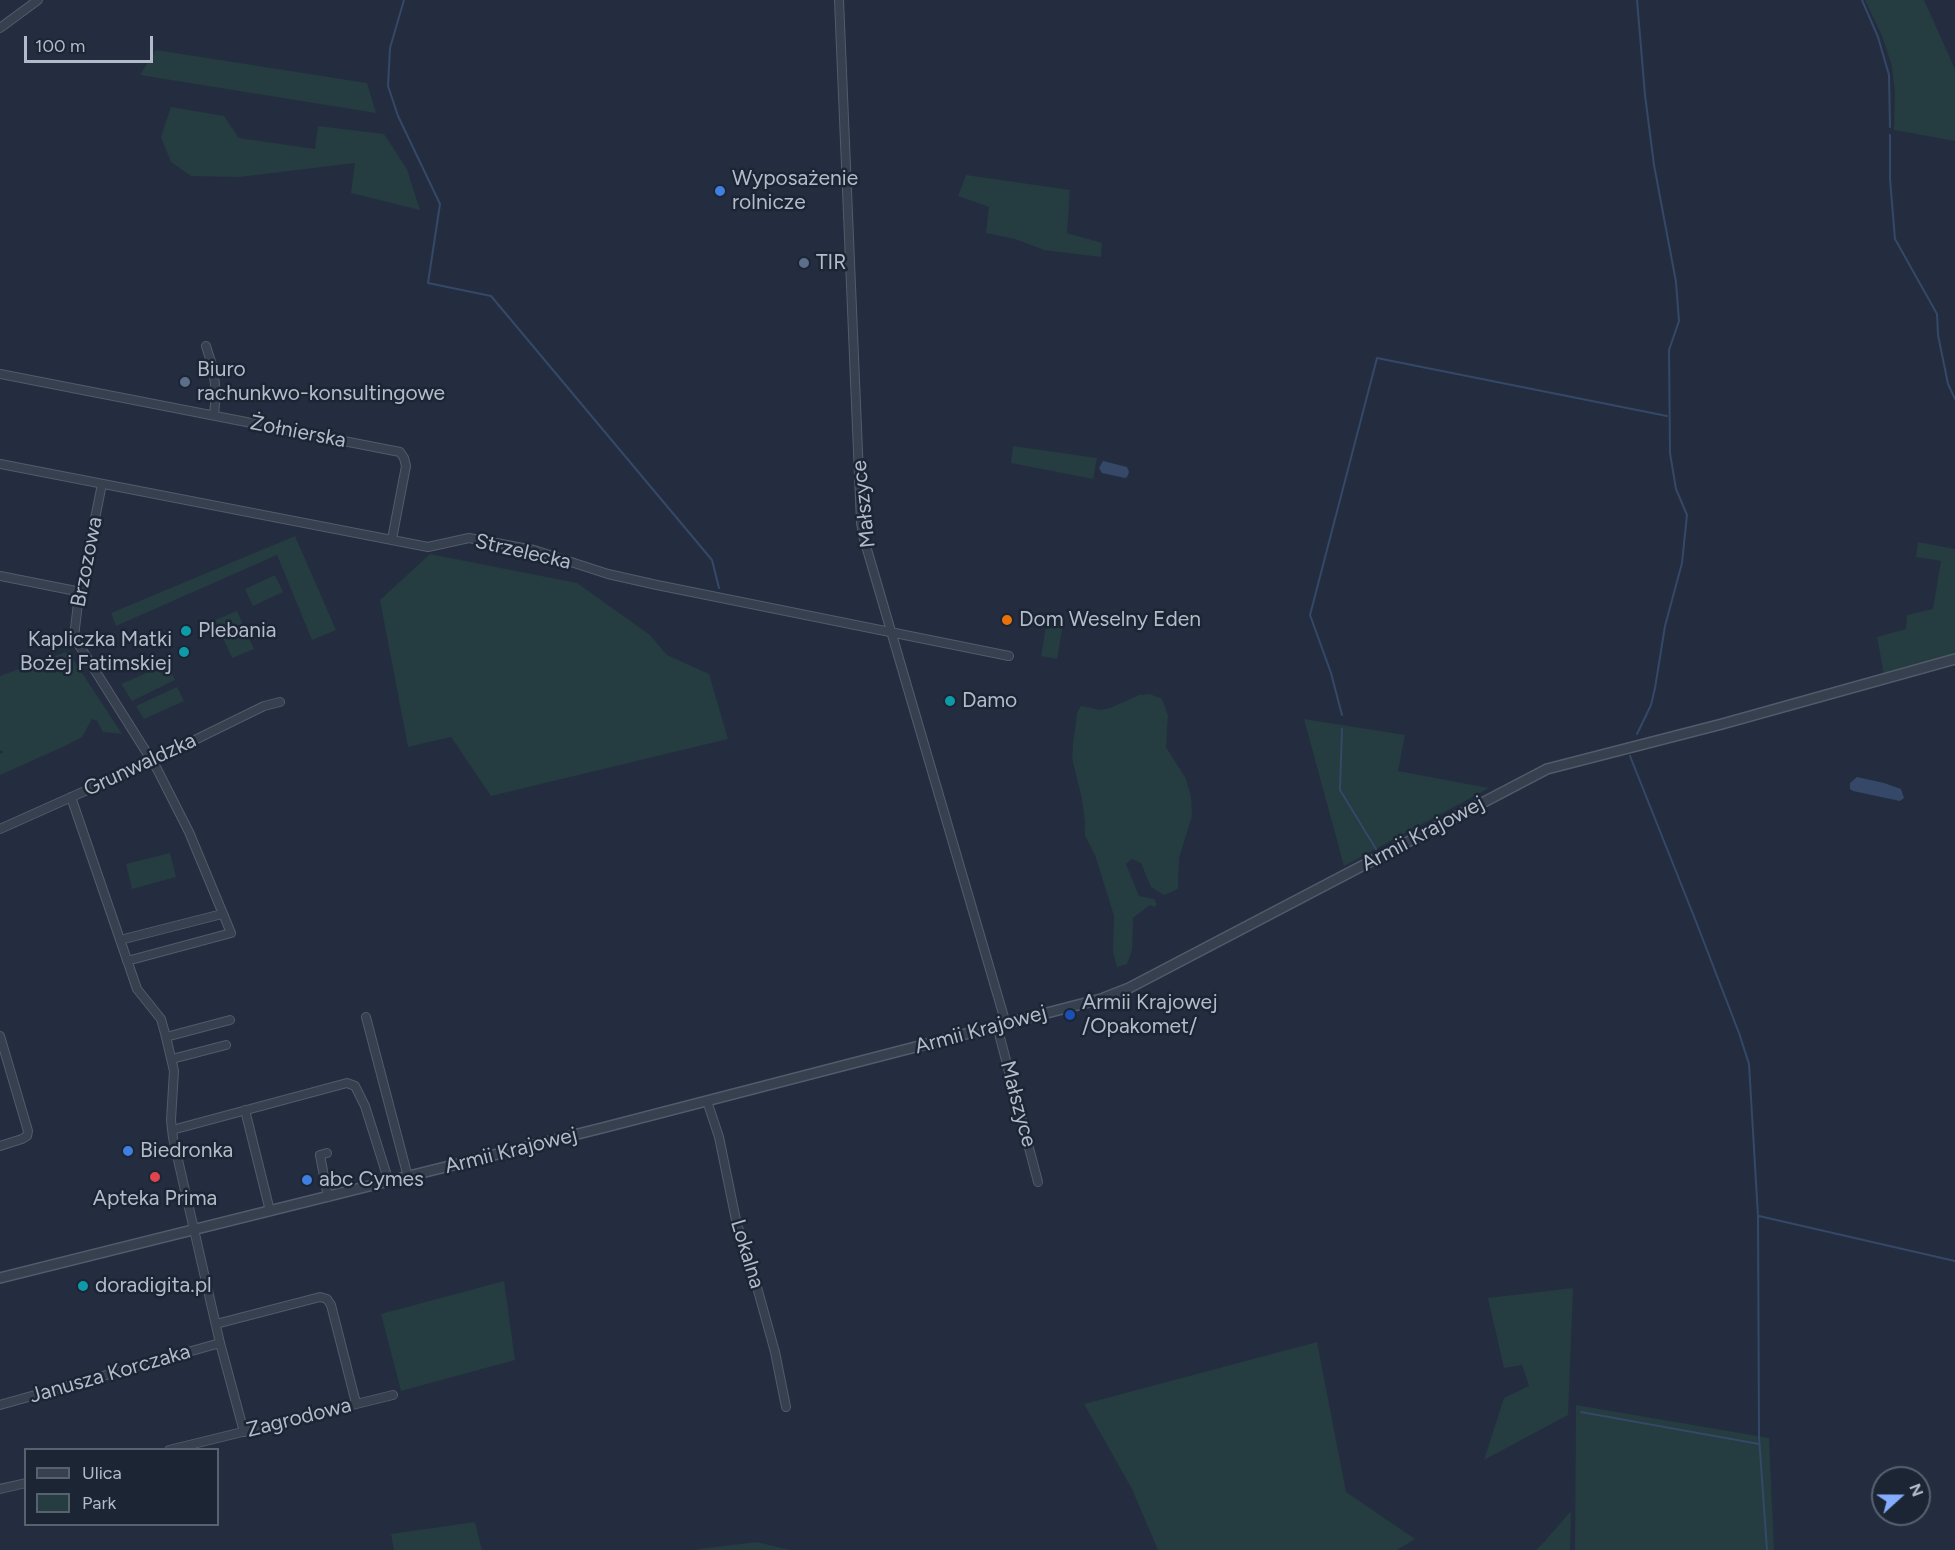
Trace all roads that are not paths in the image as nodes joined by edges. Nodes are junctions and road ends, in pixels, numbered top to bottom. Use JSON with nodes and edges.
{"nodes":[{"id":1,"x":38,"y":0,"type":"edge"},
{"id":2,"x":838,"y":0,"type":"edge"},
{"id":3,"x":0,"y":28,"type":"edge"},
{"id":4,"x":206,"y":346,"type":"dead end"},
{"id":5,"x":0,"y":374,"type":"edge"},
{"id":6,"x":214,"y":415,"type":"junction"},
{"id":7,"x":0,"y":464,"type":"edge"},
{"id":8,"x":102,"y":484,"type":"junction"},
{"id":9,"x":392,"y":539,"type":"junction"},
{"id":10,"x":0,"y":576,"type":"edge"},
{"id":11,"x":81,"y":592,"type":"junction"},
{"id":12,"x":891,"y":633,"type":"junction"},
{"id":13,"x":1009,"y":656,"type":"dead end"},
{"id":14,"x":1955,"y":659,"type":"edge"},
{"id":15,"x":280,"y":702,"type":"dead end"},
{"id":16,"x":152,"y":762,"type":"junction"},
{"id":17,"x":71,"y":797,"type":"junction"},
{"id":18,"x":0,"y":829,"type":"edge"},
{"id":19,"x":222,"y":914,"type":"junction"},
{"id":20,"x":120,"y":940,"type":"junction"},
{"id":21,"x":127,"y":961,"type":"junction"},
{"id":22,"x":366,"y":1017,"type":"dead end"},
{"id":23,"x":230,"y":1020,"type":"dead end"},
{"id":24,"x":1001,"y":1025,"type":"junction"},
{"id":25,"x":0,"y":1036,"type":"edge"},
{"id":26,"x":166,"y":1037,"type":"junction"},
{"id":27,"x":226,"y":1045,"type":"dead end"},
{"id":28,"x":172,"y":1059,"type":"junction"},
{"id":29,"x":707,"y":1101,"type":"junction"},
{"id":30,"x":245,"y":1110,"type":"junction"},
{"id":31,"x":172,"y":1130,"type":"junction"},
{"id":32,"x":0,"y":1146,"type":"edge"},
{"id":33,"x":327,"y":1153,"type":"dead end"},
{"id":34,"x":408,"y":1177,"type":"junction"},
{"id":35,"x":389,"y":1182,"type":"junction"},
{"id":36,"x":1038,"y":1182,"type":"dead end"},
{"id":37,"x":328,"y":1197,"type":"junction"},
{"id":38,"x":270,"y":1211,"type":"junction"},
{"id":39,"x":194,"y":1230,"type":"junction"},
{"id":40,"x":0,"y":1278,"type":"edge"},
{"id":41,"x":216,"y":1324,"type":"junction"},
{"id":42,"x":220,"y":1343,"type":"junction"},
{"id":43,"x":393,"y":1395,"type":"dead end"},
{"id":44,"x":356,"y":1403,"type":"junction"},
{"id":45,"x":0,"y":1405,"type":"edge"},
{"id":46,"x":786,"y":1407,"type":"dead end"},
{"id":47,"x":244,"y":1432,"type":"junction"},
{"id":48,"x":173,"y":1448,"type":"edge"},
{"id":49,"x":24,"y":1484,"type":"edge"},
{"id":50,"x":0,"y":1490,"type":"edge"}],
"edges":[{"from":1,"to":3,"type":"street"},
{"from":2,"to":12,"type":"street","name":"Małszyce"},
{"from":4,"to":6,"type":"street"},
{"from":5,"to":6,"type":"street","name":"Żołnierska"},
{"from":6,"to":9,"type":"street","name":"Żołnierska"},
{"from":7,"to":8,"type":"street","name":"Strzelecka"},
{"from":8,"to":9,"type":"street","name":"Strzelecka"},
{"from":8,"to":11,"type":"street","name":"Brzozowa"},
{"from":9,"to":12,"type":"street","name":"Strzelecka"},
{"from":10,"to":11,"type":"street"},
{"from":11,"to":16,"type":"street","name":"Brzozowa"},
{"from":12,"to":13,"type":"street","name":"Strzelecka"},
{"from":12,"to":24,"type":"street","name":"Małszyce"},
{"from":14,"to":24,"type":"street","name":"Armii Krajowej"},
{"from":15,"to":16,"type":"street","name":"Grunwaldzka"},
{"from":16,"to":17,"type":"street","name":"Grunwaldzka"},
{"from":16,"to":19,"type":"street","name":"Brzozowa"},
{"from":17,"to":18,"type":"street","name":"Grunwaldzka"},
{"from":17,"to":20,"type":"street"},
{"from":19,"to":20,"type":"street"},
{"from":19,"to":21,"type":"street","name":"Brzozowa"},
{"from":20,"to":21,"type":"street"},
{"from":21,"to":26,"type":"street"},
{"from":22,"to":34,"type":"street"},
{"from":23,"to":26,"type":"street"},
{"from":24,"to":29,"type":"street","name":"Armii Krajowej"},
{"from":24,"to":36,"type":"street","name":"Małszyce"},
{"from":25,"to":32,"type":"street"},
{"from":26,"to":28,"type":"street"},
{"from":27,"to":28,"type":"street"},
{"from":28,"to":31,"type":"street"},
{"from":29,"to":34,"type":"street","name":"Armii Krajowej"},
{"from":29,"to":46,"type":"street","name":"Lokalna"},
{"from":30,"to":31,"type":"street"},
{"from":30,"to":35,"type":"street"},
{"from":30,"to":38,"type":"street"},
{"from":31,"to":39,"type":"street"},
{"from":33,"to":37,"type":"street"},
{"from":34,"to":35,"type":"street","name":"Armii Krajowej"},
{"from":35,"to":37,"type":"street","name":"Armii Krajowej"},
{"from":37,"to":38,"type":"street","name":"Armii Krajowej"},
{"from":38,"to":39,"type":"street","name":"Armii Krajowej"},
{"from":39,"to":40,"type":"street","name":"Armii Krajowej"},
{"from":39,"to":41,"type":"street"},
{"from":41,"to":42,"type":"street"},
{"from":41,"to":44,"type":"street"},
{"from":42,"to":45,"type":"street","name":"Janusza Korczaka"},
{"from":42,"to":47,"type":"street"},
{"from":43,"to":44,"type":"street","name":"Zagrodowa"},
{"from":44,"to":47,"type":"street","name":"Zagrodowa"},
{"from":47,"to":48,"type":"street","name":"Zagrodowa"},
{"from":49,"to":50,"type":"street"}]}
